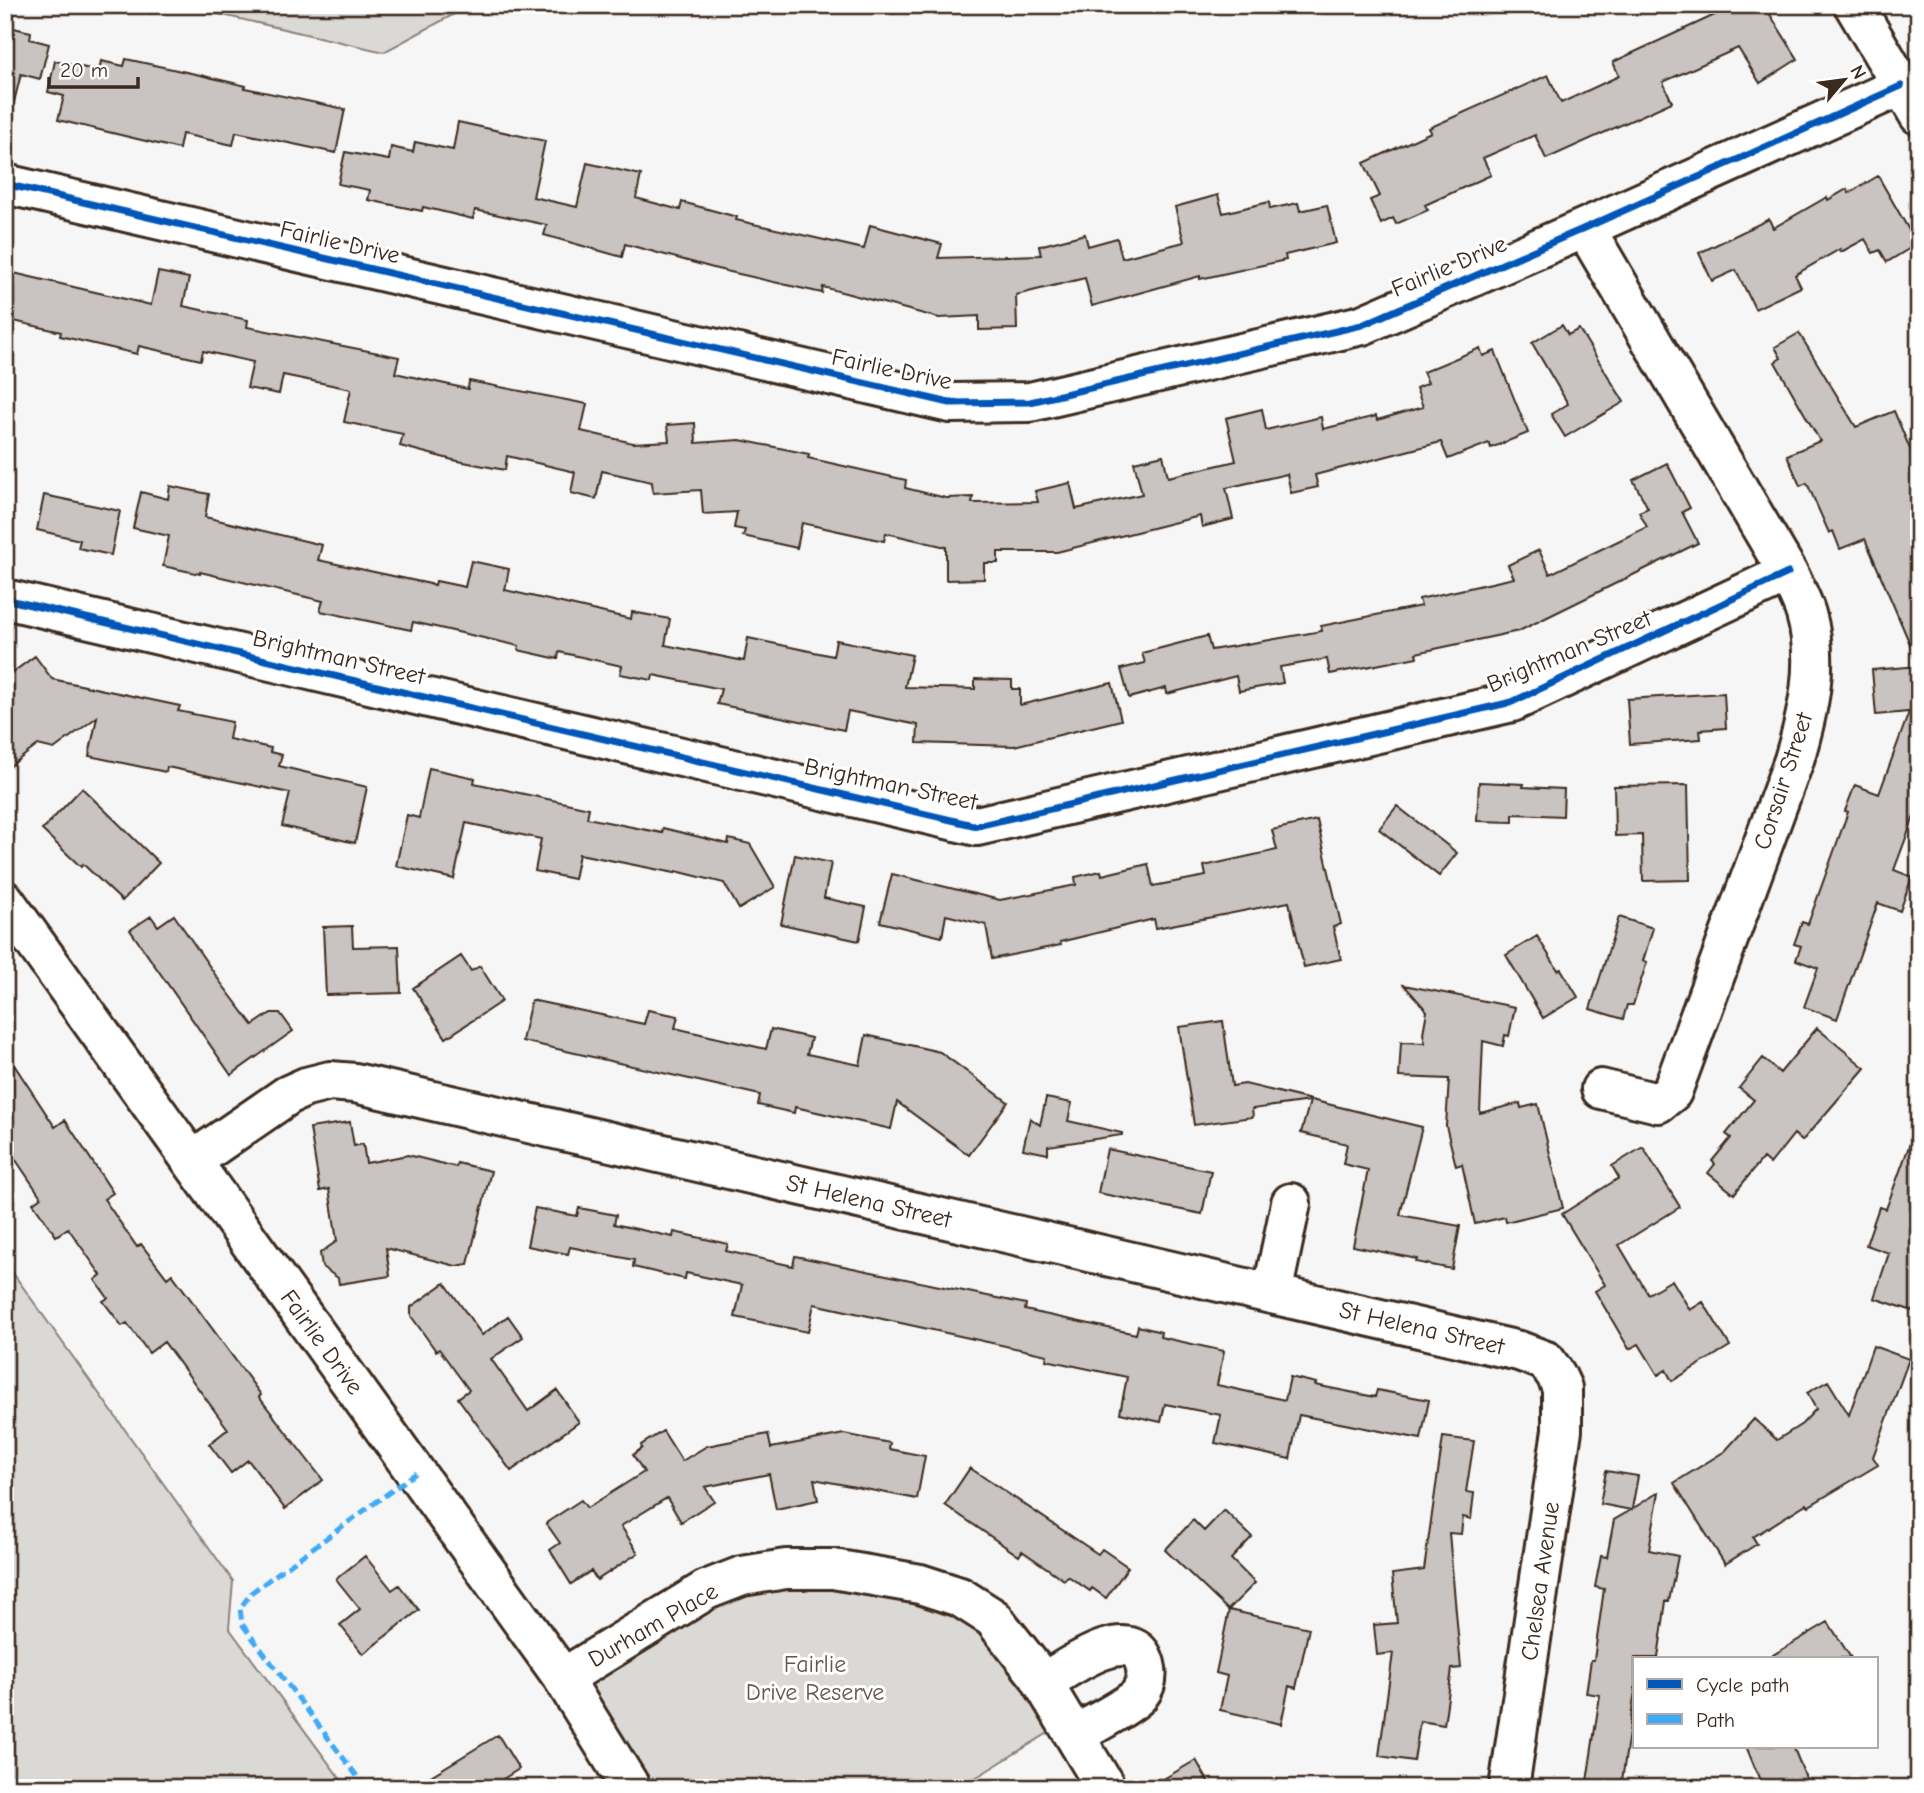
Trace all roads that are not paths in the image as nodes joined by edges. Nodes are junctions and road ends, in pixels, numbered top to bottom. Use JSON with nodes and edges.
{"nodes":[{"id":1,"x":1854,"y":5,"type":"edge"},
{"id":2,"x":1910,"y":101,"type":"edge"},
{"id":3,"x":5,"y":184,"type":"edge"},
{"id":4,"x":1586,"y":228,"type":"junction"},
{"id":5,"x":1788,"y":573,"type":"junction"},
{"id":6,"x":5,"y":599,"type":"edge"},
{"id":7,"x":5,"y":901,"type":"edge"},
{"id":8,"x":1601,"y":1089,"type":"dead end"},
{"id":9,"x":192,"y":1161,"type":"junction"},
{"id":10,"x":1291,"y":1203,"type":"dead end"},
{"id":11,"x":1272,"y":1294,"type":"junction"},
{"id":12,"x":1556,"y":1375,"type":"joint"},
{"id":13,"x":564,"y":1678,"type":"junction"},
{"id":14,"x":1043,"y":1683,"type":"junction"},
{"id":15,"x":1074,"y":1735,"type":"junction"},
{"id":16,"x":631,"y":1788,"type":"edge"},
{"id":17,"x":1106,"y":1788,"type":"edge"},
{"id":18,"x":1509,"y":1788,"type":"edge"}],
"edges":[{"from":1,"to":2,"type":"street"},
{"from":2,"to":4,"type":"street","name":"Fairlie Drive"},
{"from":3,"to":4,"type":"street","name":"Fairlie Drive"},
{"from":4,"to":5,"type":"street","name":"Corsair Street"},
{"from":5,"to":6,"type":"street","name":"Brightman Street"},
{"from":5,"to":8,"type":"street","name":"Corsair Street"},
{"from":7,"to":9,"type":"street","name":"Fairlie Drive"},
{"from":9,"to":11,"type":"street","name":"St Helena Street"},
{"from":9,"to":13,"type":"street","name":"Fairlie Drive"},
{"from":10,"to":11,"type":"street"},
{"from":11,"to":12,"type":"street","name":"St Helena Street"},
{"from":12,"to":18,"type":"street","name":"Chelsea Avenue"},
{"from":13,"to":14,"type":"street","name":"Durham Place"},
{"from":13,"to":16,"type":"street","name":"Fairlie Drive"},
{"from":14,"to":15,"type":"street","name":"Durham Place"},
{"from":14,"to":15,"type":"street"},
{"from":15,"to":17,"type":"street","name":"Durham Place"}]}
